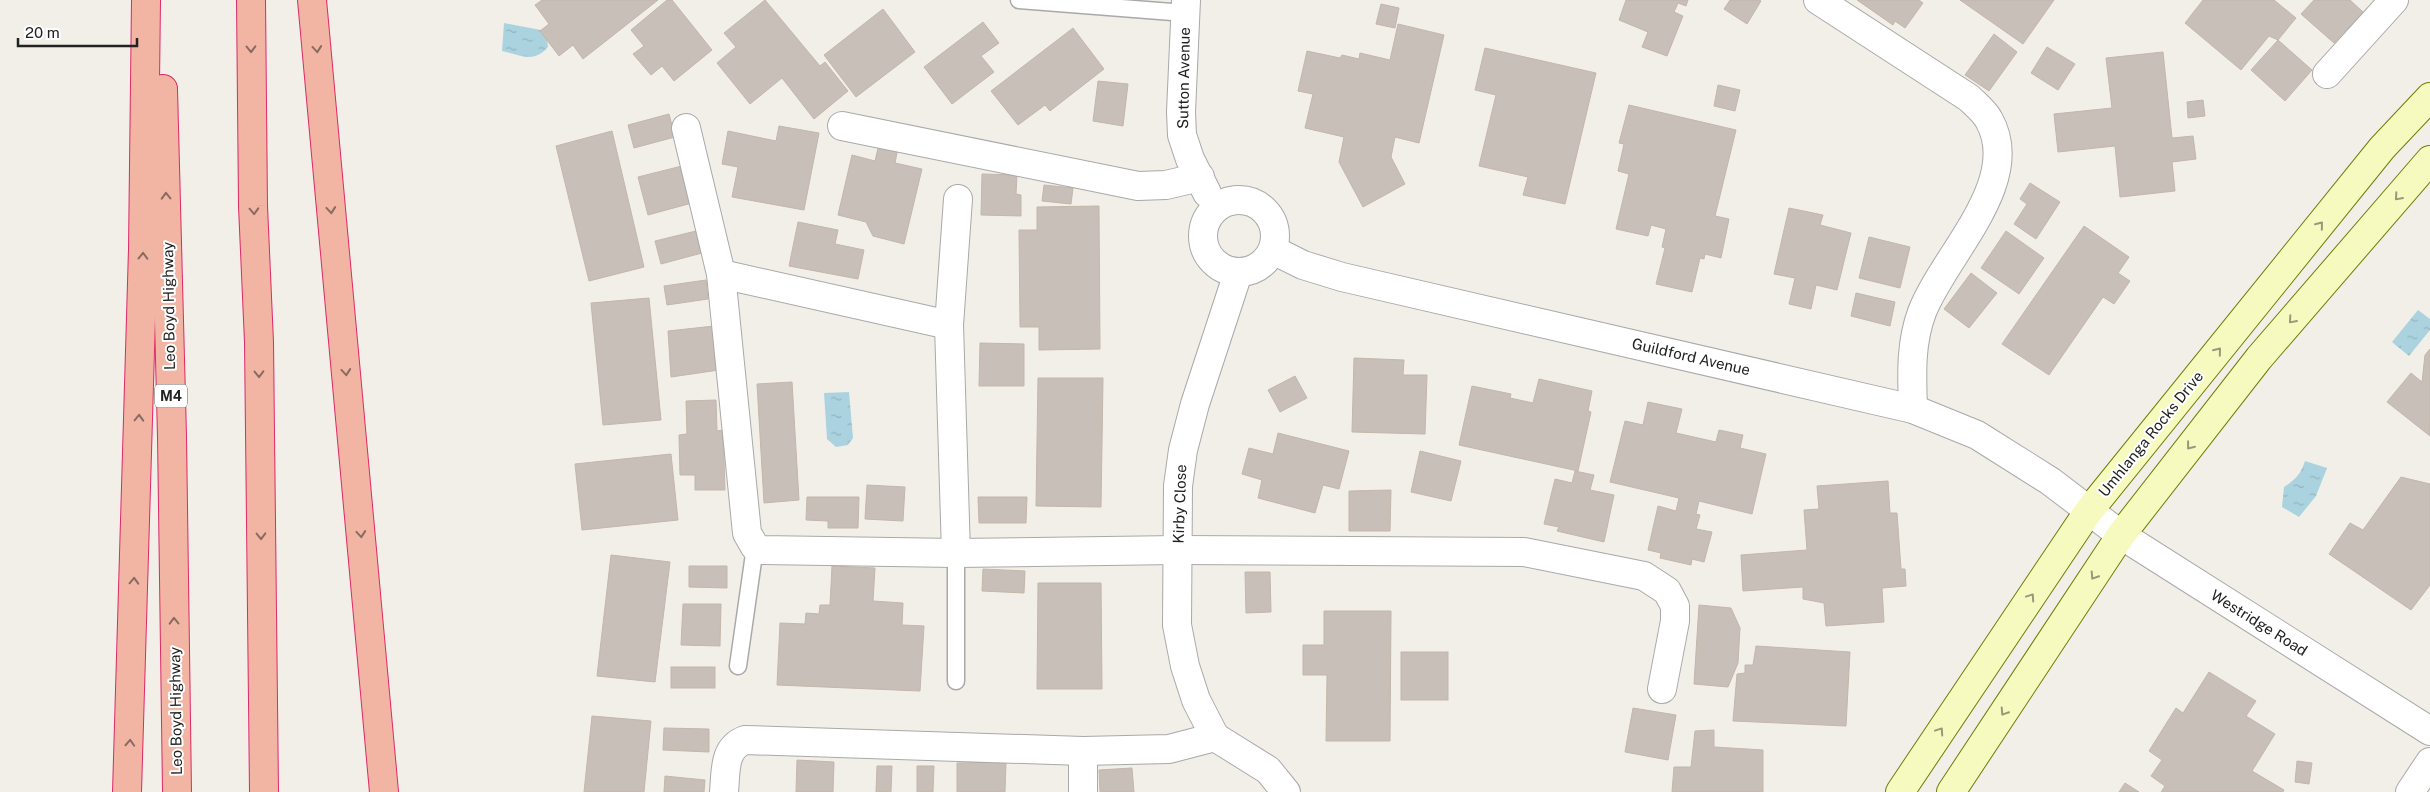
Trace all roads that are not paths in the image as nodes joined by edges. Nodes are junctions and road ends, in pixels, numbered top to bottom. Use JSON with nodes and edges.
{"nodes":[{"id":1,"x":146,"y":0,"type":"edge"},
{"id":2,"x":161,"y":0,"type":"edge"},
{"id":3,"x":251,"y":0,"type":"edge"},
{"id":4,"x":312,"y":0,"type":"edge"},
{"id":5,"x":1019,"y":0,"type":"edge"},
{"id":6,"x":1818,"y":0,"type":"edge"},
{"id":7,"x":2394,"y":0,"type":"edge"},
{"id":8,"x":1186,"y":7,"type":"edge"},
{"id":9,"x":2328,"y":74,"type":"dead end"},
{"id":10,"x":2430,"y":97,"type":"edge"},
{"id":11,"x":842,"y":126,"type":"dead end"},
{"id":12,"x":686,"y":128,"type":"dead end"},
{"id":13,"x":2430,"y":160,"type":"edge"},
{"id":14,"x":1200,"y":177,"type":"junction"},
{"id":15,"x":958,"y":199,"type":"dead end"},
{"id":16,"x":1213,"y":209,"type":"junction"},
{"id":17,"x":1272,"y":250,"type":"junction"},
{"id":18,"x":1238,"y":273,"type":"junction"},
{"id":19,"x":721,"y":274,"type":"junction"},
{"id":20,"x":949,"y":325,"type":"junction"},
{"id":21,"x":1913,"y":409,"type":"junction"},
{"id":22,"x":2088,"y":512,"type":"junction"},
{"id":23,"x":2121,"y":535,"type":"junction"},
{"id":24,"x":755,"y":547,"type":"junction"},
{"id":25,"x":1178,"y":550,"type":"junction"},
{"id":26,"x":956,"y":553,"type":"junction"},
{"id":27,"x":738,"y":666,"type":"dead end"},
{"id":28,"x":956,"y":682,"type":"dead end"},
{"id":29,"x":1662,"y":689,"type":"dead end"},
{"id":30,"x":2430,"y":731,"type":"edge"},
{"id":31,"x":1215,"y":737,"type":"junction"},
{"id":32,"x":1082,"y":751,"type":"junction"},
{"id":33,"x":2430,"y":762,"type":"edge"},
{"id":34,"x":127,"y":792,"type":"edge"},
{"id":35,"x":177,"y":792,"type":"edge"},
{"id":36,"x":264,"y":792,"type":"edge"},
{"id":37,"x":384,"y":792,"type":"edge"},
{"id":38,"x":724,"y":792,"type":"edge"},
{"id":39,"x":1083,"y":792,"type":"edge"},
{"id":40,"x":1286,"y":792,"type":"edge"},
{"id":41,"x":1900,"y":792,"type":"edge"},
{"id":42,"x":1951,"y":792,"type":"edge"},
{"id":43,"x":2410,"y":792,"type":"edge"}],
"edges":[{"from":34,"to":1,"type":"highway","one_way":true},
{"from":35,"to":2,"type":"highway","name":"Leo Boyd Highway","number":"M4","one_way":true},
{"from":3,"to":36,"type":"highway","one_way":true},
{"from":4,"to":37,"type":"highway","one_way":true},
{"from":5,"to":8,"type":"lane"},
{"from":6,"to":21,"type":"street"},
{"from":7,"to":9,"type":"street"},
{"from":8,"to":14,"type":"street","name":"Sutton Avenue"},
{"from":22,"to":10,"type":"main road","name":"Umhlanga Rocks Drive","one_way":true},
{"from":11,"to":14,"type":"street"},
{"from":12,"to":19,"type":"street"},
{"from":13,"to":23,"type":"main road","one_way":true},
{"from":14,"to":16,"type":"street","name":"Sutton Avenue"},
{"from":15,"to":20,"type":"street"},
{"from":16,"to":17,"type":"street"},
{"from":16,"to":18,"type":"street"},
{"from":17,"to":18,"type":"street"},
{"from":17,"to":21,"type":"street","name":"Guildford Avenue"},
{"from":18,"to":25,"type":"street","name":"Kirby Close"},
{"from":19,"to":20,"type":"street"},
{"from":19,"to":24,"type":"street"},
{"from":20,"to":26,"type":"street"},
{"from":21,"to":22,"type":"street","name":"Guildford Avenue"},
{"from":22,"to":23,"type":"street","name":"Westridge Road"},
{"from":41,"to":22,"type":"main road","name":"Umhlanga Rocks Drive","one_way":true},
{"from":23,"to":30,"type":"street","name":"Westridge Road"},
{"from":23,"to":42,"type":"main road","one_way":true},
{"from":24,"to":26,"type":"street"},
{"from":24,"to":27,"type":"lane"},
{"from":25,"to":26,"type":"street"},
{"from":25,"to":29,"type":"street"},
{"from":25,"to":31,"type":"street","name":"Kirby Close"},
{"from":26,"to":28,"type":"lane"},
{"from":31,"to":32,"type":"street"},
{"from":31,"to":40,"type":"street"},
{"from":32,"to":38,"type":"street"},
{"from":32,"to":39,"type":"street"},
{"from":33,"to":43,"type":"street"}]}
